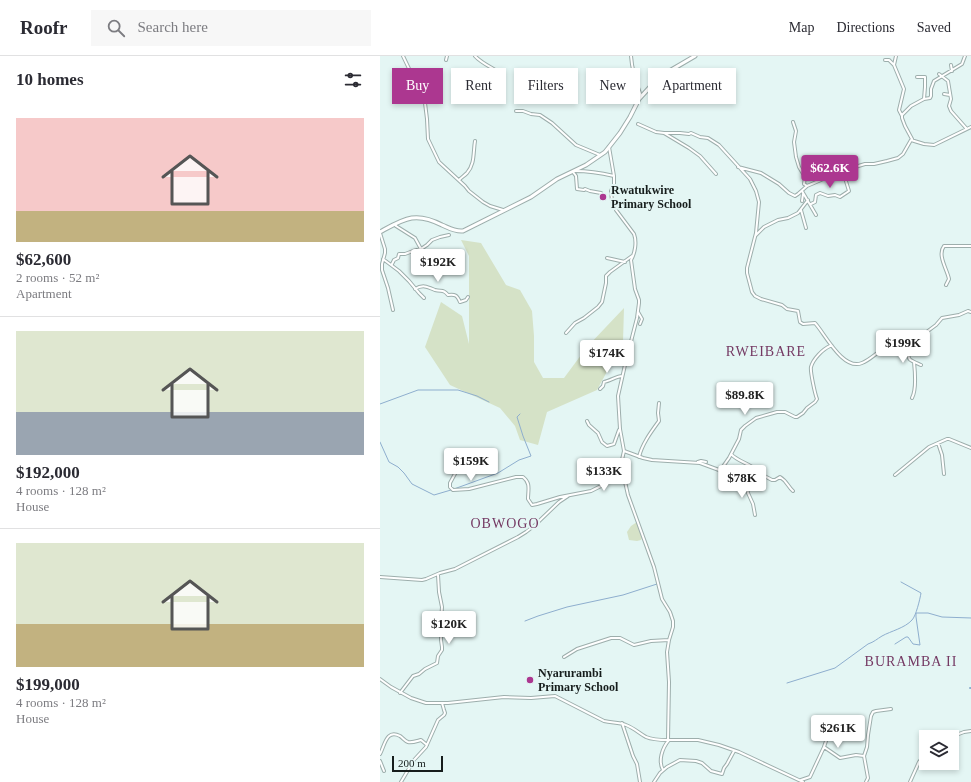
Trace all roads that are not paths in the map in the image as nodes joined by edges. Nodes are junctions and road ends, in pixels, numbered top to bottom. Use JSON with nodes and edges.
{"nodes":[{"id":1,"x":403,"y":56,"type":"edge"},
{"id":2,"x":446,"y":56,"type":"edge"},
{"id":3,"x":475,"y":56,"type":"edge"},
{"id":4,"x":631,"y":56,"type":"edge"},
{"id":5,"x":695,"y":56,"type":"edge"},
{"id":6,"x":896,"y":56,"type":"edge"},
{"id":7,"x":965,"y":56,"type":"edge"},
{"id":8,"x":446,"y":60,"type":"dead end"},
{"id":9,"x":885,"y":60,"type":"dead end"},
{"id":10,"x":894,"y":65,"type":"junction"},
{"id":11,"x":951,"y":65,"type":"dead end"},
{"id":12,"x":494,"y":68,"type":"edge"},
{"id":13,"x":952,"y":71,"type":"junction"},
{"id":14,"x":939,"y":74,"type":"dead end"},
{"id":15,"x":942,"y":76,"type":"junction"},
{"id":16,"x":917,"y":77,"type":"dead end"},
{"id":17,"x":944,"y":94,"type":"dead end"},
{"id":18,"x":641,"y":96,"type":"junction"},
{"id":19,"x":950,"y":96,"type":"junction"},
{"id":20,"x":924,"y":99,"type":"junction"},
{"id":21,"x":516,"y":111,"type":"dead end"},
{"id":22,"x":902,"y":116,"type":"junction"},
{"id":23,"x":794,"y":122,"type":"dead end"},
{"id":24,"x":638,"y":124,"type":"dead end"},
{"id":25,"x":971,"y":127,"type":"edge"},
{"id":26,"x":966,"y":128,"type":"junction"},
{"id":27,"x":664,"y":133,"type":"junction"},
{"id":28,"x":912,"y":139,"type":"junction"},
{"id":29,"x":475,"y":141,"type":"dead end"},
{"id":30,"x":609,"y":147,"type":"junction"},
{"id":31,"x":600,"y":155,"type":"junction"},
{"id":32,"x":738,"y":167,"type":"junction"},
{"id":33,"x":572,"y":171,"type":"junction"},
{"id":34,"x":843,"y":171,"type":"junction"},
{"id":35,"x":716,"y":174,"type":"dead end"},
{"id":36,"x":614,"y":176,"type":"junction"},
{"id":37,"x":459,"y":180,"type":"junction"},
{"id":38,"x":807,"y":186,"type":"junction"},
{"id":39,"x":803,"y":192,"type":"junction"},
{"id":40,"x":601,"y":193,"type":"dead end"},
{"id":41,"x":808,"y":200,"type":"junction"},
{"id":42,"x":802,"y":201,"type":"dead end"},
{"id":43,"x":811,"y":204,"type":"junction"},
{"id":44,"x":504,"y":210,"type":"junction"},
{"id":45,"x":800,"y":210,"type":"junction"},
{"id":46,"x":816,"y":215,"type":"dead end"},
{"id":47,"x":395,"y":223,"type":"junction"},
{"id":48,"x":806,"y":228,"type":"dead end"},
{"id":49,"x":380,"y":232,"type":"edge"},
{"id":50,"x":449,"y":235,"type":"dead end"},
{"id":51,"x":756,"y":235,"type":"junction"},
{"id":52,"x":971,"y":246,"type":"edge"},
{"id":53,"x":421,"y":249,"type":"junction"},
{"id":54,"x":633,"y":256,"type":"junction"},
{"id":55,"x":606,"y":258,"type":"dead end"},
{"id":56,"x":383,"y":260,"type":"junction"},
{"id":57,"x":624,"y":262,"type":"junction"},
{"id":58,"x":392,"y":264,"type":"dead end"},
{"id":59,"x":946,"y":286,"type":"dead end"},
{"id":60,"x":415,"y":289,"type":"junction"},
{"id":61,"x":468,"y":297,"type":"dead end"},
{"id":62,"x":424,"y":298,"type":"dead end"},
{"id":63,"x":393,"y":310,"type":"dead end"},
{"id":64,"x":638,"y":311,"type":"junction"},
{"id":65,"x":971,"y":312,"type":"edge"},
{"id":66,"x":640,"y":324,"type":"dead end"},
{"id":67,"x":566,"y":333,"type":"dead end"},
{"id":68,"x":833,"y":346,"type":"junction"},
{"id":69,"x":907,"y":346,"type":"junction"},
{"id":70,"x":914,"y":362,"type":"junction"},
{"id":71,"x":921,"y":365,"type":"dead end"},
{"id":72,"x":622,"y":376,"type":"junction"},
{"id":73,"x":600,"y":389,"type":"dead end"},
{"id":74,"x":912,"y":398,"type":"dead end"},
{"id":75,"x":659,"y":403,"type":"dead end"},
{"id":76,"x":588,"y":421,"type":"dead end"},
{"id":77,"x":620,"y":429,"type":"junction"},
{"id":78,"x":938,"y":443,"type":"junction"},
{"id":79,"x":971,"y":448,"type":"edge"},
{"id":80,"x":467,"y":451,"type":"dead end"},
{"id":81,"x":624,"y":451,"type":"junction"},
{"id":82,"x":731,"y":454,"type":"junction"},
{"id":83,"x":639,"y":457,"type":"junction"},
{"id":84,"x":698,"y":462,"type":"junction"},
{"id":85,"x":706,"y":462,"type":"dead end"},
{"id":86,"x":621,"y":464,"type":"junction"},
{"id":87,"x":719,"y":470,"type":"junction"},
{"id":88,"x":758,"y":472,"type":"junction"},
{"id":89,"x":944,"y":474,"type":"dead end"},
{"id":90,"x":895,"y":475,"type":"dead end"},
{"id":91,"x":736,"y":479,"type":"junction"},
{"id":92,"x":793,"y":491,"type":"dead end"},
{"id":93,"x":570,"y":495,"type":"junction"},
{"id":94,"x":755,"y":515,"type":"dead end"},
{"id":95,"x":438,"y":575,"type":"junction"},
{"id":96,"x":380,"y":577,"type":"edge"},
{"id":97,"x":670,"y":640,"type":"junction"},
{"id":98,"x":564,"y":657,"type":"dead end"},
{"id":99,"x":380,"y":679,"type":"edge"},
{"id":100,"x":400,"y":693,"type":"junction"},
{"id":101,"x":442,"y":703,"type":"junction"},
{"id":102,"x":891,"y":710,"type":"dead end"},
{"id":103,"x":828,"y":723,"type":"dead end"},
{"id":104,"x":622,"y":724,"type":"junction"},
{"id":105,"x":824,"y":731,"type":"dead end"},
{"id":106,"x":834,"y":731,"type":"junction"},
{"id":107,"x":971,"y":731,"type":"edge"},
{"id":108,"x":959,"y":734,"type":"edge"},
{"id":109,"x":829,"y":736,"type":"junction"},
{"id":110,"x":857,"y":738,"type":"dead end"},
{"id":111,"x":669,"y":740,"type":"junction"},
{"id":112,"x":427,"y":745,"type":"junction"},
{"id":113,"x":824,"y":747,"type":"junction"},
{"id":114,"x":734,"y":751,"type":"junction"},
{"id":115,"x":380,"y":754,"type":"edge"},
{"id":116,"x":864,"y":756,"type":"junction"},
{"id":117,"x":380,"y":761,"type":"edge"},
{"id":118,"x":919,"y":762,"type":"edge"},
{"id":119,"x":662,"y":770,"type":"junction"},
{"id":120,"x":384,"y":771,"type":"dead end"},
{"id":121,"x":800,"y":780,"type":"junction"},
{"id":122,"x":401,"y":782,"type":"edge"},
{"id":123,"x":640,"y":782,"type":"edge"},
{"id":124,"x":654,"y":782,"type":"edge"},
{"id":125,"x":803,"y":782,"type":"edge"},
{"id":126,"x":866,"y":782,"type":"edge"},
{"id":127,"x":910,"y":782,"type":"edge"}],
"edges":[{"from":1,"to":37,"type":"street"},
{"from":2,"to":8,"type":"street"},
{"from":3,"to":12,"type":"street"},
{"from":4,"to":18,"type":"street"},
{"from":5,"to":18,"type":"street"},
{"from":6,"to":10,"type":"street"},
{"from":7,"to":13,"type":"street"},
{"from":9,"to":10,"type":"street"},
{"from":10,"to":22,"type":"street"},
{"from":11,"to":13,"type":"street"},
{"from":13,"to":15,"type":"street"},
{"from":14,"to":15,"type":"street"},
{"from":15,"to":19,"type":"street"},
{"from":15,"to":20,"type":"street"},
{"from":16,"to":20,"type":"street"},
{"from":17,"to":19,"type":"street"},
{"from":18,"to":30,"type":"street"},
{"from":19,"to":26,"type":"street"},
{"from":20,"to":22,"type":"street"},
{"from":21,"to":31,"type":"street"},
{"from":22,"to":28,"type":"street"},
{"from":23,"to":38,"type":"street"},
{"from":24,"to":27,"type":"street"},
{"from":25,"to":26,"type":"street"},
{"from":26,"to":28,"type":"street"},
{"from":27,"to":32,"type":"street"},
{"from":27,"to":35,"type":"street"},
{"from":28,"to":34,"type":"street"},
{"from":29,"to":37,"type":"street"},
{"from":30,"to":31,"type":"street"},
{"from":30,"to":36,"type":"street"},
{"from":31,"to":33,"type":"street"},
{"from":32,"to":39,"type":"street"},
{"from":32,"to":51,"type":"street"},
{"from":33,"to":36,"type":"street"},
{"from":33,"to":40,"type":"street"},
{"from":33,"to":44,"type":"street"},
{"from":34,"to":38,"type":"street"},
{"from":34,"to":43,"type":"street"},
{"from":36,"to":54,"type":"street"},
{"from":37,"to":44,"type":"street"},
{"from":38,"to":39,"type":"street"},
{"from":39,"to":41,"type":"street"},
{"from":39,"to":42,"type":"street"},
{"from":41,"to":43,"type":"street"},
{"from":41,"to":45,"type":"street"},
{"from":43,"to":46,"type":"street"},
{"from":44,"to":47,"type":"street"},
{"from":45,"to":48,"type":"street"},
{"from":45,"to":51,"type":"street"},
{"from":47,"to":49,"type":"street"},
{"from":47,"to":53,"type":"street"},
{"from":49,"to":56,"type":"street"},
{"from":50,"to":53,"type":"street"},
{"from":51,"to":68,"type":"street"},
{"from":52,"to":59,"type":"street"},
{"from":53,"to":58,"type":"street"},
{"from":54,"to":57,"type":"street"},
{"from":54,"to":64,"type":"street"},
{"from":55,"to":57,"type":"street"},
{"from":56,"to":60,"type":"street"},
{"from":56,"to":63,"type":"street"},
{"from":57,"to":67,"type":"street"},
{"from":60,"to":61,"type":"street"},
{"from":60,"to":62,"type":"street"},
{"from":64,"to":66,"type":"street"},
{"from":64,"to":72,"type":"street"},
{"from":65,"to":69,"type":"street"},
{"from":68,"to":69,"type":"street"},
{"from":68,"to":82,"type":"street"},
{"from":69,"to":70,"type":"street"},
{"from":70,"to":71,"type":"street"},
{"from":70,"to":74,"type":"street"},
{"from":72,"to":73,"type":"street"},
{"from":72,"to":77,"type":"street"},
{"from":75,"to":83,"type":"street"},
{"from":76,"to":77,"type":"street"},
{"from":77,"to":81,"type":"street"},
{"from":78,"to":79,"type":"street"},
{"from":78,"to":89,"type":"street"},
{"from":78,"to":90,"type":"street"},
{"from":80,"to":93,"type":"street"},
{"from":81,"to":83,"type":"street"},
{"from":81,"to":86,"type":"street"},
{"from":82,"to":87,"type":"street"},
{"from":82,"to":88,"type":"street"},
{"from":83,"to":84,"type":"street"},
{"from":84,"to":85,"type":"street"},
{"from":84,"to":87,"type":"street"},
{"from":86,"to":93,"type":"street"},
{"from":86,"to":97,"type":"street"},
{"from":87,"to":91,"type":"street"},
{"from":88,"to":91,"type":"street"},
{"from":88,"to":92,"type":"street"},
{"from":91,"to":94,"type":"street"},
{"from":93,"to":95,"type":"street"},
{"from":95,"to":96,"type":"street"},
{"from":95,"to":100,"type":"street"},
{"from":97,"to":98,"type":"street"},
{"from":97,"to":111,"type":"street"},
{"from":99,"to":100,"type":"street"},
{"from":100,"to":101,"type":"street"},
{"from":101,"to":104,"type":"street"},
{"from":101,"to":112,"type":"street"},
{"from":102,"to":116,"type":"street"},
{"from":103,"to":106,"type":"street"},
{"from":104,"to":111,"type":"street"},
{"from":104,"to":123,"type":"street"},
{"from":105,"to":109,"type":"street"},
{"from":106,"to":109,"type":"street"},
{"from":106,"to":110,"type":"street"},
{"from":107,"to":108,"type":"street"},
{"from":109,"to":113,"type":"street"},
{"from":111,"to":114,"type":"street"},
{"from":111,"to":119,"type":"street"},
{"from":112,"to":115,"type":"street"},
{"from":112,"to":122,"type":"street"},
{"from":113,"to":116,"type":"street"},
{"from":113,"to":121,"type":"street"},
{"from":114,"to":119,"type":"street"},
{"from":114,"to":121,"type":"street"},
{"from":116,"to":126,"type":"street"},
{"from":117,"to":120,"type":"street"},
{"from":118,"to":127,"type":"street"},
{"from":119,"to":124,"type":"street"},
{"from":121,"to":125,"type":"street"}]}
